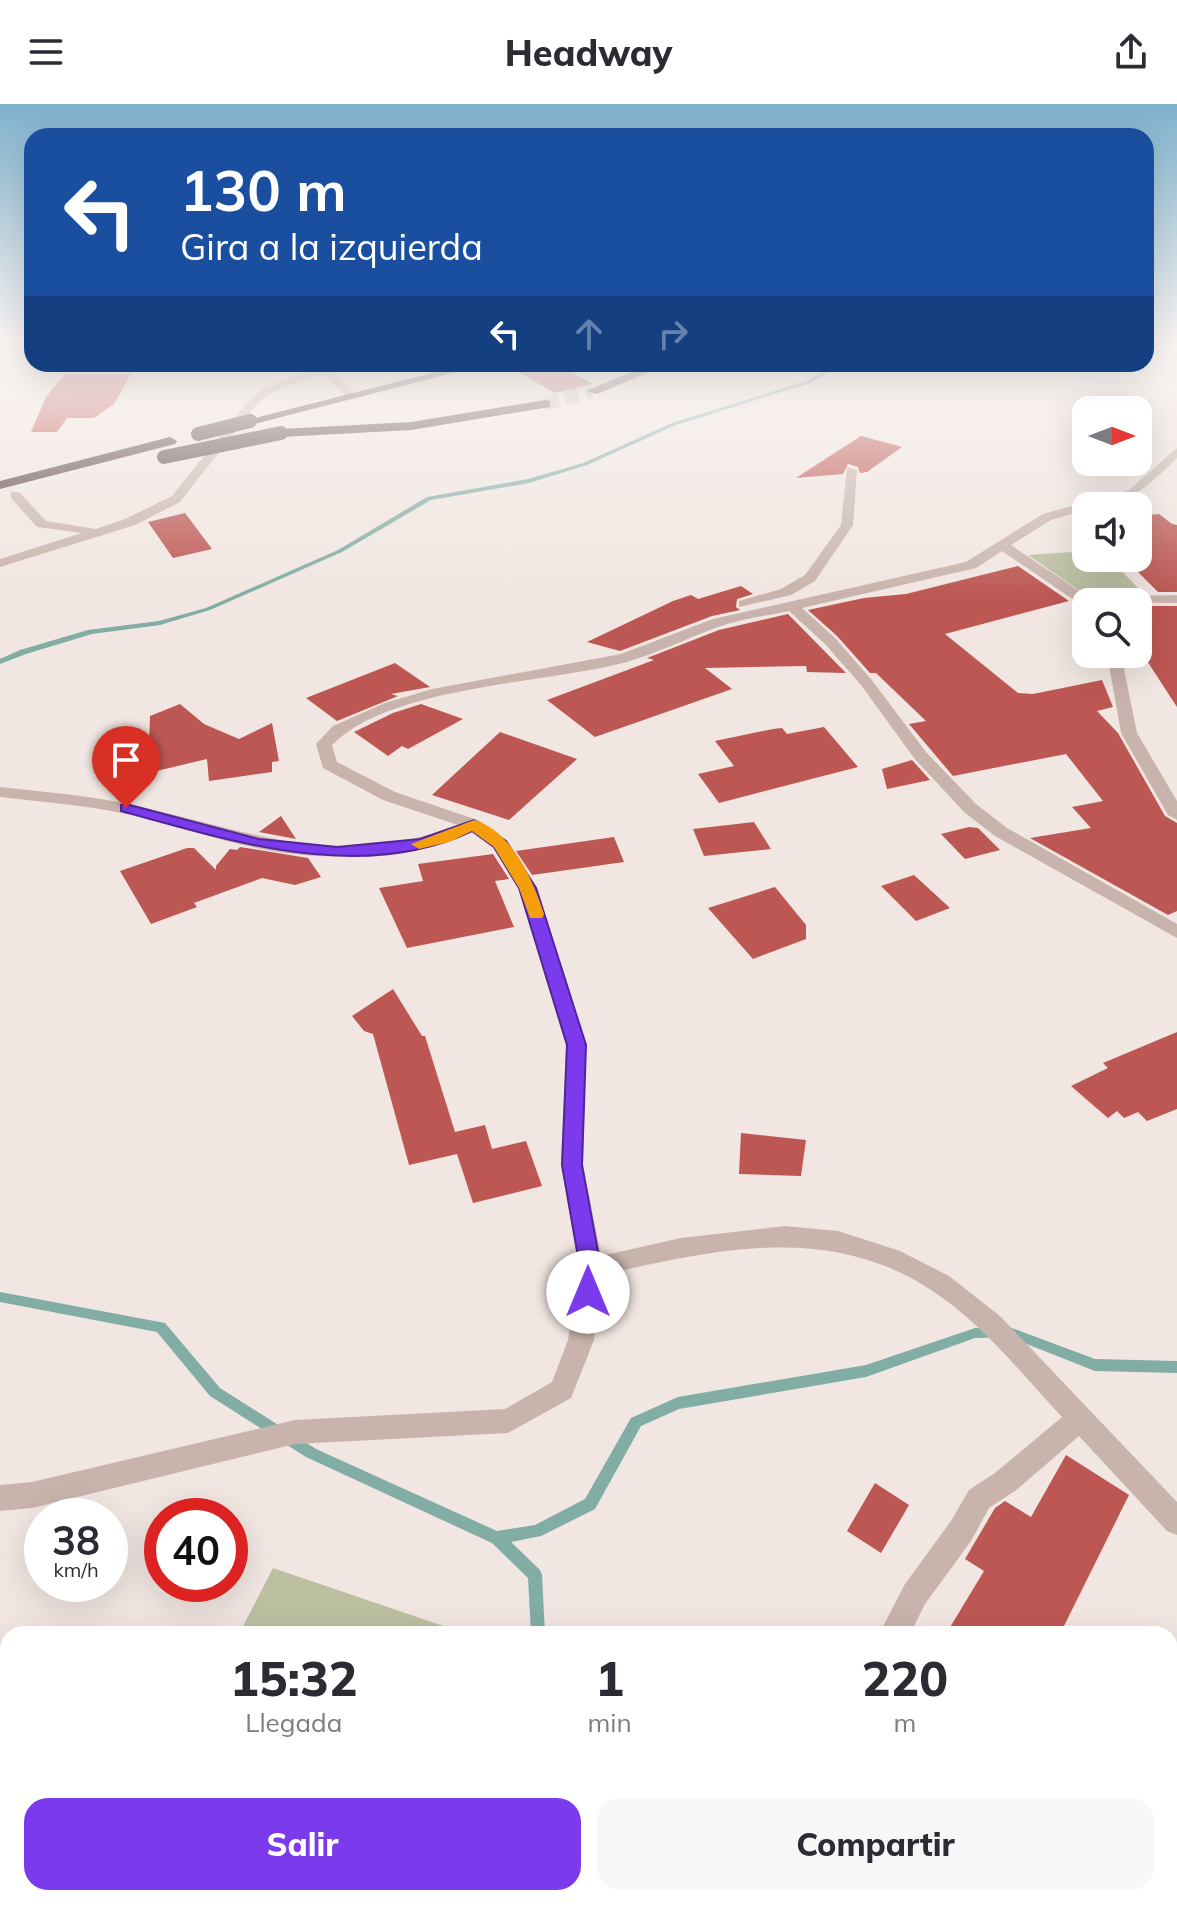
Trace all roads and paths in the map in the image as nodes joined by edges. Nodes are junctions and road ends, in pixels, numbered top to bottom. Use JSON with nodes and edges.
{"nodes":[{"id":1,"x":230,"y":426,"type":"edge"},
{"id":2,"x":234,"y":426,"type":"edge"},
{"id":3,"x":409,"y":426,"type":"edge"},
{"id":4,"x":1177,"y":452,"type":"edge"},
{"id":5,"x":851,"y":470,"type":"dead end"},
{"id":6,"x":0,"y":485,"type":"edge"},
{"id":7,"x":7,"y":497,"type":"edge"},
{"id":8,"x":42,"y":524,"type":"junction"},
{"id":9,"x":106,"y":530,"type":"junction"},
{"id":10,"x":1003,"y":546,"type":"junction"},
{"id":11,"x":25,"y":555,"type":"junction"},
{"id":12,"x":0,"y":563,"type":"edge"},
{"id":13,"x":1072,"y":592,"type":"edge"},
{"id":14,"x":1177,"y":599,"type":"edge"},
{"id":15,"x":1152,"y":600,"type":"edge"},
{"id":16,"x":792,"y":606,"type":"junction"},
{"id":17,"x":718,"y":622,"type":"junction"},
{"id":18,"x":1117,"y":668,"type":"edge"},
{"id":19,"x":0,"y":792,"type":"edge"},
{"id":20,"x":1177,"y":815,"type":"edge"},
{"id":21,"x":474,"y":825,"type":"junction"},
{"id":22,"x":1176,"y":930,"type":"edge"},
{"id":23,"x":591,"y":1268,"type":"junction"},
{"id":24,"x":1080,"y":1418,"type":"junction"},
{"id":25,"x":0,"y":1498,"type":"edge"},
{"id":26,"x":1177,"y":1522,"type":"edge"},
{"id":27,"x":898,"y":1626,"type":"edge"}],
"edges":[{"from":1,"to":6,"type":"highway","bridge":true},
{"from":2,"to":9,"type":"street"},
{"from":3,"to":7,"type":"highway","bridge":true},
{"from":4,"to":10,"type":"street"},
{"from":5,"to":17,"type":"street"},
{"from":7,"to":8,"type":"street"},
{"from":8,"to":9,"type":"street"},
{"from":8,"to":11,"type":"street"},
{"from":9,"to":11,"type":"street"},
{"from":10,"to":13,"type":"street"},
{"from":10,"to":16,"type":"street"},
{"from":11,"to":12,"type":"street"},
{"from":14,"to":15,"type":"street"},
{"from":16,"to":17,"type":"street"},
{"from":16,"to":22,"type":"street"},
{"from":17,"to":21,"type":"street"},
{"from":18,"to":20,"type":"street"},
{"from":19,"to":21,"type":"street"},
{"from":21,"to":23,"type":"street"},
{"from":23,"to":24,"type":"street"},
{"from":23,"to":25,"type":"street"},
{"from":24,"to":26,"type":"street"},
{"from":24,"to":27,"type":"street"}]}
